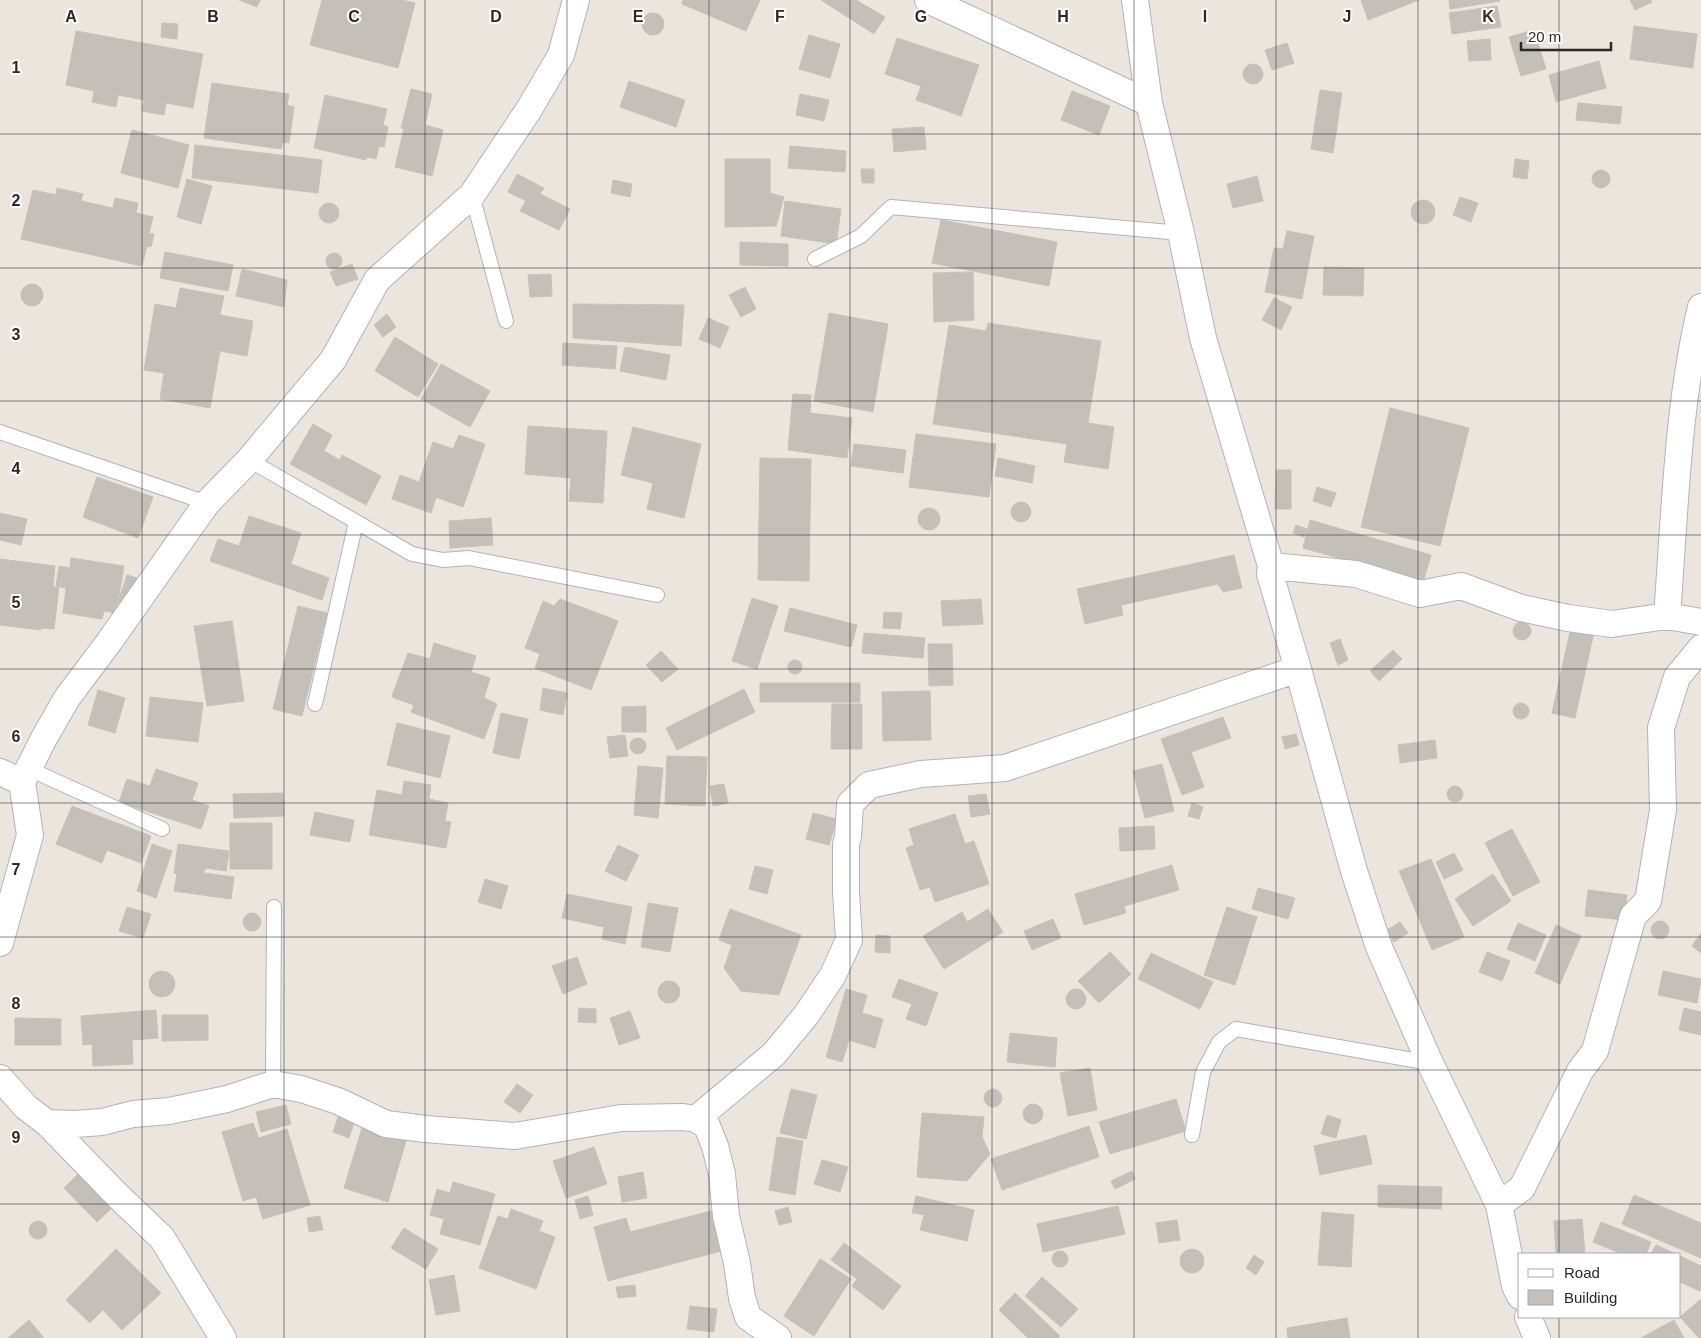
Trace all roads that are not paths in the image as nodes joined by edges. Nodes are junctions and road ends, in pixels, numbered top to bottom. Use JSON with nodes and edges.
{"nodes":[{"id":1,"x":576,"y":0,"type":"edge"},
{"id":2,"x":928,"y":0,"type":"edge"},
{"id":3,"x":1135,"y":0,"type":"edge"},
{"id":4,"x":1149,"y":103,"type":"junction"},
{"id":5,"x":472,"y":195,"type":"junction"},
{"id":6,"x":1181,"y":233,"type":"junction"},
{"id":7,"x":815,"y":259,"type":"dead end"},
{"id":8,"x":1701,"y":307,"type":"edge"},
{"id":9,"x":506,"y":321,"type":"dead end"},
{"id":10,"x":0,"y":432,"type":"edge"},
{"id":11,"x":249,"y":460,"type":"junction"},
{"id":12,"x":207,"y":503,"type":"junction"},
{"id":13,"x":356,"y":522,"type":"junction"},
{"id":14,"x":1271,"y":566,"type":"junction"},
{"id":15,"x":657,"y":595,"type":"dead end"},
{"id":16,"x":1667,"y":616,"type":"junction"},
{"id":17,"x":1701,"y":622,"type":"edge"},
{"id":18,"x":1701,"y":648,"type":"edge"},
{"id":19,"x":1298,"y":669,"type":"junction"},
{"id":20,"x":315,"y":704,"type":"dead end"},
{"id":21,"x":17,"y":774,"type":"edge"},
{"id":22,"x":162,"y":829,"type":"dead end"},
{"id":23,"x":274,"y":907,"type":"dead end"},
{"id":24,"x":0,"y":943,"type":"edge"},
{"id":25,"x":1430,"y":1063,"type":"junction"},
{"id":26,"x":0,"y":1078,"type":"edge"},
{"id":27,"x":273,"y":1084,"type":"junction"},
{"id":28,"x":696,"y":1119,"type":"junction"},
{"id":29,"x":47,"y":1123,"type":"junction"},
{"id":30,"x":1192,"y":1135,"type":"dead end"},
{"id":31,"x":1499,"y":1205,"type":"junction"},
{"id":32,"x":1518,"y":1292,"type":"edge"},
{"id":33,"x":1528,"y":1318,"type":"edge"},
{"id":34,"x":744,"y":1327,"type":"edge"},
{"id":35,"x":223,"y":1338,"type":"edge"},
{"id":36,"x":778,"y":1338,"type":"edge"},
{"id":37,"x":1537,"y":1338,"type":"edge"}],
"edges":[{"from":1,"to":5,"type":"street"},
{"from":2,"to":4,"type":"street"},
{"from":3,"to":4,"type":"street"},
{"from":4,"to":6,"type":"street"},
{"from":5,"to":9,"type":"lane"},
{"from":5,"to":11,"type":"street"},
{"from":6,"to":7,"type":"lane"},
{"from":6,"to":14,"type":"street"},
{"from":8,"to":16,"type":"street"},
{"from":10,"to":12,"type":"lane"},
{"from":11,"to":12,"type":"street"},
{"from":11,"to":13,"type":"lane"},
{"from":12,"to":21,"type":"street"},
{"from":13,"to":15,"type":"lane"},
{"from":13,"to":20,"type":"lane"},
{"from":14,"to":16,"type":"street"},
{"from":14,"to":19,"type":"street"},
{"from":16,"to":17,"type":"street"},
{"from":18,"to":31,"type":"street"},
{"from":19,"to":25,"type":"street"},
{"from":19,"to":28,"type":"street"},
{"from":21,"to":22,"type":"lane"},
{"from":21,"to":24,"type":"street"},
{"from":23,"to":27,"type":"lane"},
{"from":25,"to":30,"type":"lane"},
{"from":25,"to":31,"type":"street"},
{"from":26,"to":29,"type":"street"},
{"from":27,"to":28,"type":"street"},
{"from":27,"to":29,"type":"street"},
{"from":28,"to":34,"type":"street"},
{"from":29,"to":35,"type":"street"},
{"from":31,"to":32,"type":"street"},
{"from":33,"to":37,"type":"street"},
{"from":34,"to":36,"type":"street"}]}
